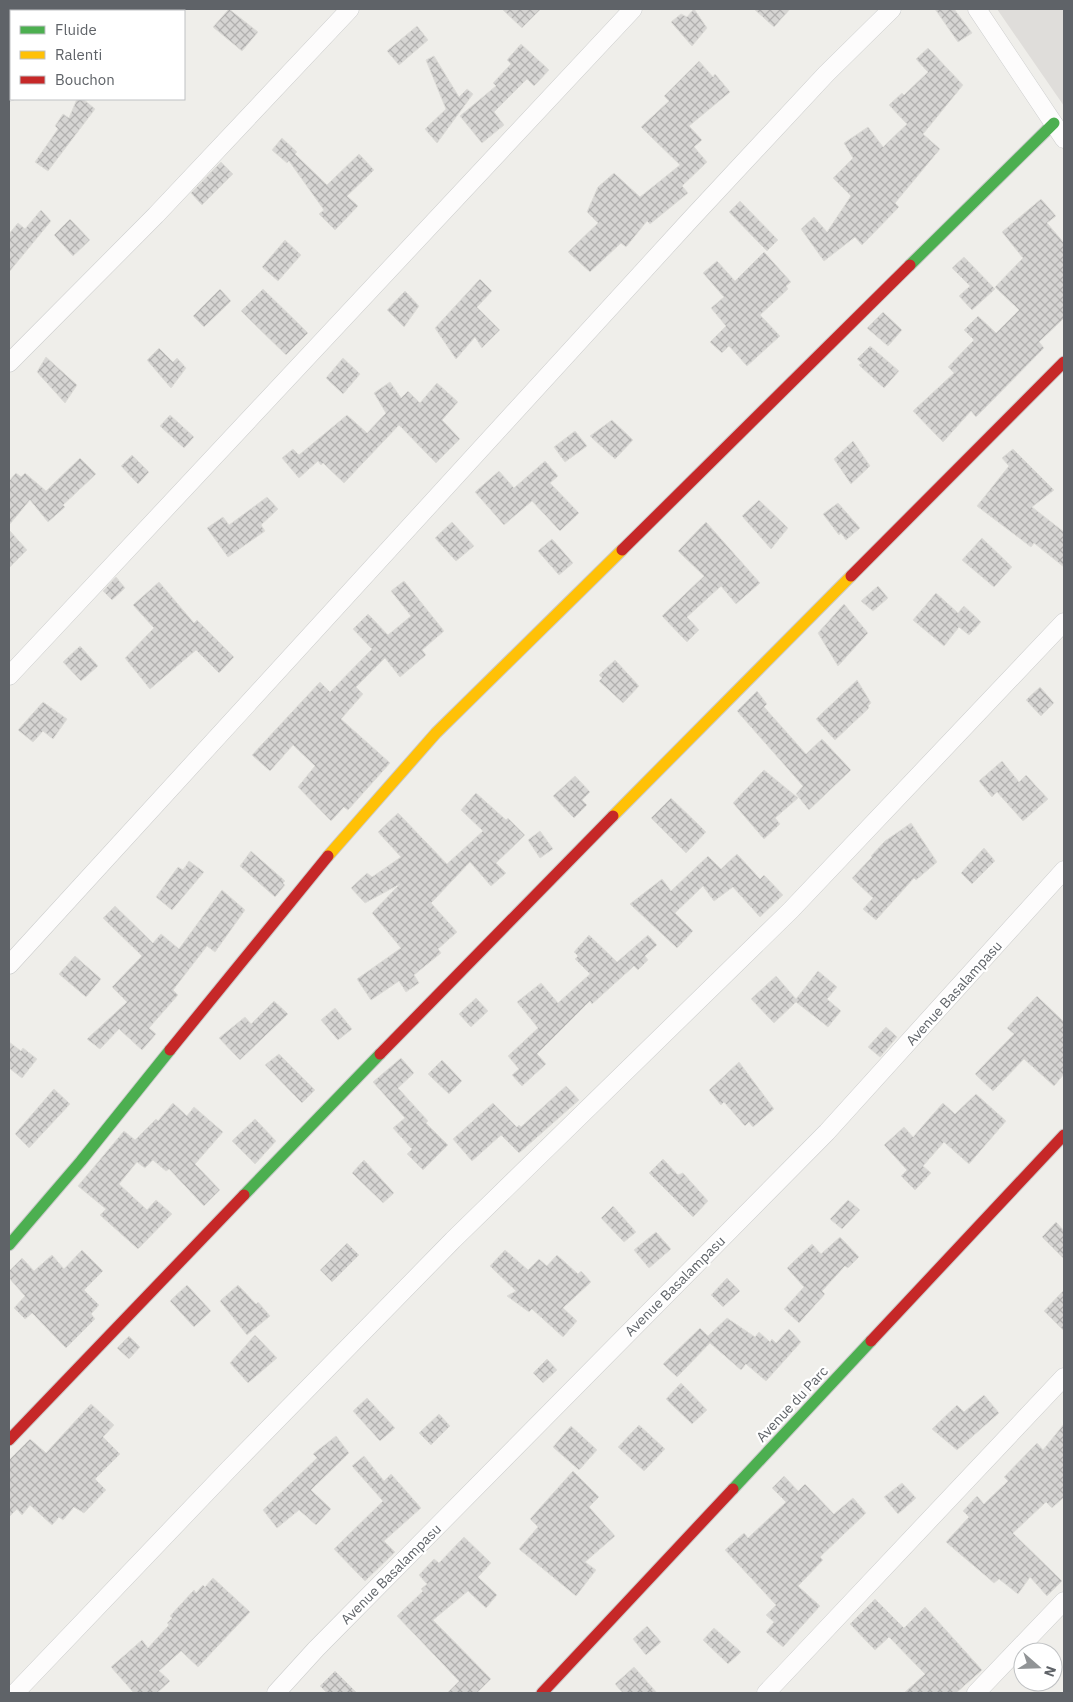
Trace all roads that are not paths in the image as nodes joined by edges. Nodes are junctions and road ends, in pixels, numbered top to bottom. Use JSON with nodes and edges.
{"nodes":[{"id":1,"x":350,"y":9,"type":"edge"},
{"id":2,"x":633,"y":9,"type":"edge"},
{"id":3,"x":892,"y":9,"type":"edge"},
{"id":4,"x":977,"y":9,"type":"edge"},
{"id":5,"x":1054,"y":123,"type":"junction"},
{"id":6,"x":1064,"y":139,"type":"edge"},
{"id":7,"x":1064,"y":362,"type":"edge"},
{"id":8,"x":9,"y":363,"type":"edge"},
{"id":9,"x":1064,"y":622,"type":"edge"},
{"id":10,"x":9,"y":676,"type":"edge"},
{"id":11,"x":1064,"y":870,"type":"edge"},
{"id":12,"x":9,"y":965,"type":"edge"},
{"id":13,"x":1064,"y":1135,"type":"edge"},
{"id":14,"x":9,"y":1244,"type":"edge"},
{"id":15,"x":1064,"y":1377,"type":"edge"},
{"id":16,"x":9,"y":1440,"type":"edge"},
{"id":17,"x":1064,"y":1601,"type":"edge"},
{"id":18,"x":9,"y":1688,"type":"edge"},
{"id":19,"x":15,"y":1693,"type":"edge"},
{"id":20,"x":276,"y":1693,"type":"edge"},
{"id":21,"x":542,"y":1693,"type":"edge"},
{"id":22,"x":766,"y":1693,"type":"edge"},
{"id":23,"x":976,"y":1693,"type":"edge"}],
"edges":[{"from":1,"to":8,"type":"street"},
{"from":2,"to":10,"type":"street"},
{"from":3,"to":12,"type":"street"},
{"from":4,"to":5,"type":"street"},
{"from":5,"to":6,"type":"street"},
{"from":5,"to":14,"type":"street"},
{"from":7,"to":16,"type":"street"},
{"from":9,"to":19,"type":"street"},
{"from":11,"to":20,"type":"street","name":"Avenue Basalampasu"},
{"from":13,"to":21,"type":"street","name":"Avenue du Parc"},
{"from":15,"to":22,"type":"street"},
{"from":17,"to":23,"type":"street"},
{"from":18,"to":19,"type":"street"}]}
